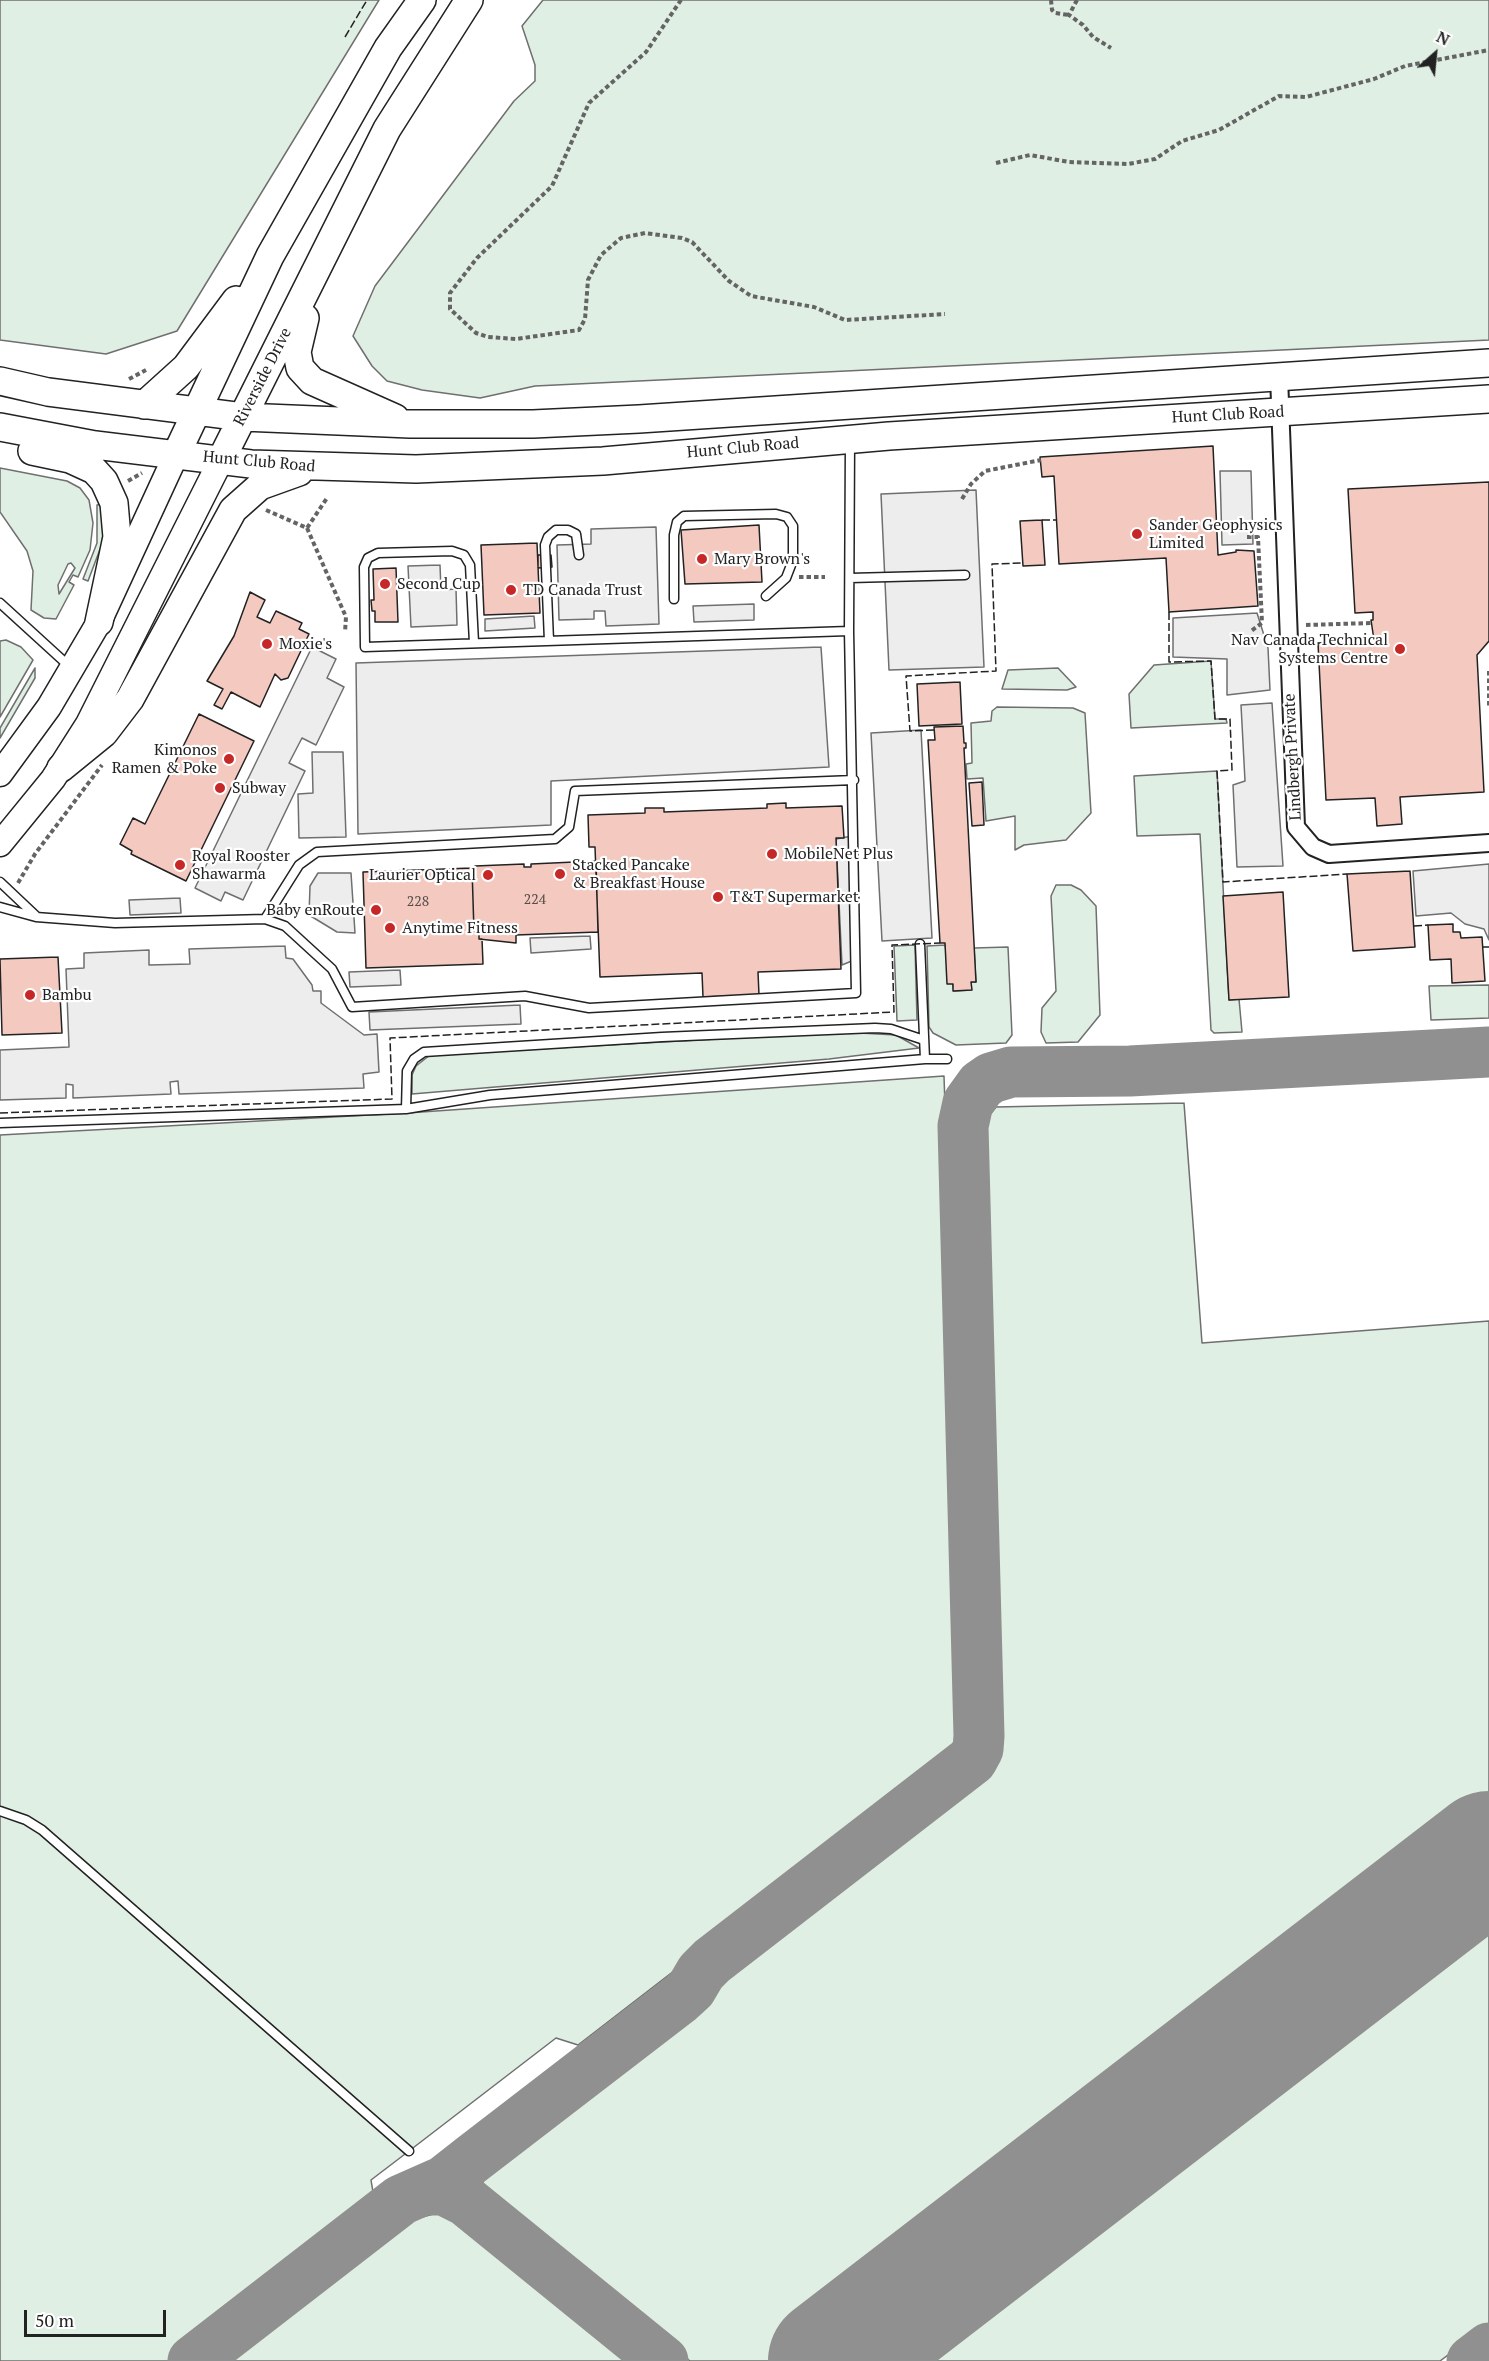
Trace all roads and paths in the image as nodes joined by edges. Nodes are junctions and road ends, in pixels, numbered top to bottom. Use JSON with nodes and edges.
{"nodes":[{"id":1,"x":422,"y":0,"type":"edge"},
{"id":2,"x":469,"y":0,"type":"edge"},
{"id":3,"x":681,"y":0,"type":"edge"},
{"id":4,"x":1051,"y":0,"type":"edge"},
{"id":5,"x":1077,"y":0,"type":"edge"},
{"id":6,"x":1069,"y":15,"type":"junction"},
{"id":7,"x":1111,"y":48,"type":"dead end"},
{"id":8,"x":1489,"y":50,"type":"edge"},
{"id":9,"x":996,"y":163,"type":"dead end"},
{"id":10,"x":270,"y":256,"type":"junction"},
{"id":11,"x":323,"y":261,"type":"junction"},
{"id":12,"x":945,"y":314,"type":"dead end"},
{"id":13,"x":1489,"y":363,"type":"edge"},
{"id":14,"x":151,"y":368,"type":"dead end"},
{"id":15,"x":1279,"y":376,"type":"junction"},
{"id":16,"x":119,"y":380,"type":"dead end"},
{"id":17,"x":0,"y":381,"type":"edge"},
{"id":18,"x":1489,"y":399,"type":"edge"},
{"id":19,"x":144,"y":405,"type":"junction"},
{"id":20,"x":846,"y":405,"type":"junction"},
{"id":21,"x":196,"y":412,"type":"junction"},
{"id":22,"x":1280,"y":412,"type":"junction"},
{"id":23,"x":243,"y":417,"type":"junction"},
{"id":24,"x":410,"y":424,"type":"junction"},
{"id":25,"x":0,"y":427,"type":"edge"},
{"id":26,"x":0,"y":439,"type":"edge"},
{"id":27,"x":850,"y":439,"type":"junction"},
{"id":28,"x":176,"y":455,"type":"junction"},
{"id":29,"x":221,"y":460,"type":"junction"},
{"id":30,"x":1041,"y":460,"type":"dead end"},
{"id":31,"x":315,"y":467,"type":"junction"},
{"id":32,"x":143,"y":473,"type":"dead end"},
{"id":33,"x":126,"y":482,"type":"dead end"},
{"id":34,"x":327,"y":498,"type":"dead end"},
{"id":35,"x":962,"y":499,"type":"dead end"},
{"id":36,"x":265,"y":509,"type":"dead end"},
{"id":37,"x":307,"y":528,"type":"junction"},
{"id":38,"x":1247,"y":537,"type":"dead end"},
{"id":39,"x":579,"y":555,"type":"dead end"},
{"id":40,"x":965,"y":575,"type":"dead end"},
{"id":41,"x":825,"y":577,"type":"dead end"},
{"id":42,"x":786,"y":578,"type":"junction"},
{"id":43,"x":850,"y":578,"type":"junction"},
{"id":44,"x":766,"y":596,"type":"dead end"},
{"id":45,"x":674,"y":599,"type":"dead end"},
{"id":46,"x":0,"y":603,"type":"edge"},
{"id":47,"x":99,"y":622,"type":"junction"},
{"id":48,"x":1371,"y":623,"type":"dead end"},
{"id":49,"x":1287,"y":626,"type":"junction"},
{"id":50,"x":849,"y":631,"type":"junction"},
{"id":51,"x":1251,"y":631,"type":"dead end"},
{"id":52,"x":345,"y":632,"type":"dead end"},
{"id":53,"x":549,"y":641,"type":"junction"},
{"id":54,"x":474,"y":643,"type":"junction"},
{"id":55,"x":72,"y":668,"type":"junction"},
{"id":56,"x":1489,"y":671,"type":"edge"},
{"id":57,"x":1489,"y":706,"type":"edge"},
{"id":58,"x":61,"y":768,"type":"junction"},
{"id":59,"x":0,"y":774,"type":"edge"},
{"id":60,"x":854,"y":780,"type":"junction"},
{"id":61,"x":1489,"y":843,"type":"edge"},
{"id":62,"x":0,"y":844,"type":"edge"},
{"id":63,"x":0,"y":882,"type":"edge"},
{"id":64,"x":0,"y":907,"type":"edge"},
{"id":65,"x":36,"y":917,"type":"junction"},
{"id":66,"x":265,"y":919,"type":"junction"},
{"id":67,"x":920,"y":944,"type":"dead end"},
{"id":68,"x":924,"y":1040,"type":"junction"},
{"id":69,"x":925,"y":1059,"type":"junction"},
{"id":70,"x":946,"y":1059,"type":"dead end"},
{"id":71,"x":406,"y":1108,"type":"junction"},
{"id":72,"x":0,"y":1122,"type":"edge"},
{"id":73,"x":0,"y":1811,"type":"edge"},
{"id":74,"x":409,"y":2151,"type":"dead end"}],
"edges":[{"from":1,"to":10,"type":"main road"},
{"from":2,"to":11,"type":"main road","name":"Riverside Drive"},
{"from":3,"to":12,"type":"path"},
{"from":4,"to":6,"type":"path"},
{"from":5,"to":6,"type":"path"},
{"from":6,"to":7,"type":"path"},
{"from":8,"to":9,"type":"path"},
{"from":10,"to":19,"type":"main road"},
{"from":10,"to":21,"type":"main road"},
{"from":11,"to":23,"type":"main road","name":"Riverside Drive"},
{"from":11,"to":24,"type":"main road"},
{"from":13,"to":15,"type":"main road"},
{"from":14,"to":16,"type":"path"},
{"from":15,"to":20,"type":"main road"},
{"from":15,"to":22,"type":"street","name":"Lindbergh Private"},
{"from":17,"to":19,"type":"main road"},
{"from":18,"to":22,"type":"main road","name":"Hunt Club Road"},
{"from":19,"to":21,"type":"main road"},
{"from":20,"to":24,"type":"main road"},
{"from":20,"to":27,"type":"main road"},
{"from":21,"to":23,"type":"main road"},
{"from":21,"to":28,"type":"main road"},
{"from":22,"to":27,"type":"main road","name":"Hunt Club Road"},
{"from":22,"to":49,"type":"street","name":"Lindbergh Private"},
{"from":23,"to":24,"type":"main road"},
{"from":23,"to":29,"type":"main road","name":"Riverside Drive"},
{"from":25,"to":28,"type":"main road","name":"Hunt Club Road"},
{"from":26,"to":47,"type":"main road"},
{"from":27,"to":31,"type":"main road","name":"Hunt Club Road"},
{"from":27,"to":43,"type":"lane"},
{"from":28,"to":29,"type":"main road","name":"Hunt Club Road"},
{"from":28,"to":47,"type":"main road"},
{"from":29,"to":31,"type":"main road","name":"Hunt Club Road"},
{"from":29,"to":58,"type":"main road","name":"Riverside Drive"},
{"from":30,"to":35,"type":"path"},
{"from":31,"to":58,"type":"main road"},
{"from":32,"to":33,"type":"path"},
{"from":34,"to":37,"type":"path"},
{"from":36,"to":37,"type":"path"},
{"from":37,"to":52,"type":"path"},
{"from":38,"to":51,"type":"path"},
{"from":39,"to":53,"type":"lane"},
{"from":40,"to":43,"type":"lane"},
{"from":41,"to":42,"type":"path"},
{"from":42,"to":44,"type":"lane"},
{"from":42,"to":45,"type":"lane"},
{"from":43,"to":50,"type":"lane"},
{"from":46,"to":55,"type":"lane"},
{"from":47,"to":55,"type":"main road"},
{"from":48,"to":49,"type":"path"},
{"from":49,"to":61,"type":"street","name":"Lindbergh Private"},
{"from":50,"to":53,"type":"lane"},
{"from":50,"to":60,"type":"lane"},
{"from":53,"to":54,"type":"lane"},
{"from":54,"to":54,"type":"lane"},
{"from":55,"to":59,"type":"main road"},
{"from":56,"to":57,"type":"path"},
{"from":58,"to":62,"type":"main road","name":"Riverside Drive"},
{"from":60,"to":66,"type":"lane"},
{"from":60,"to":66,"type":"lane"},
{"from":63,"to":65,"type":"lane"},
{"from":64,"to":65,"type":"lane"},
{"from":65,"to":66,"type":"lane"},
{"from":67,"to":68,"type":"lane"},
{"from":68,"to":69,"type":"lane"},
{"from":68,"to":71,"type":"lane"},
{"from":69,"to":70,"type":"lane"},
{"from":69,"to":71,"type":"lane"},
{"from":71,"to":72,"type":"lane"},
{"from":73,"to":74,"type":"lane"}]}
